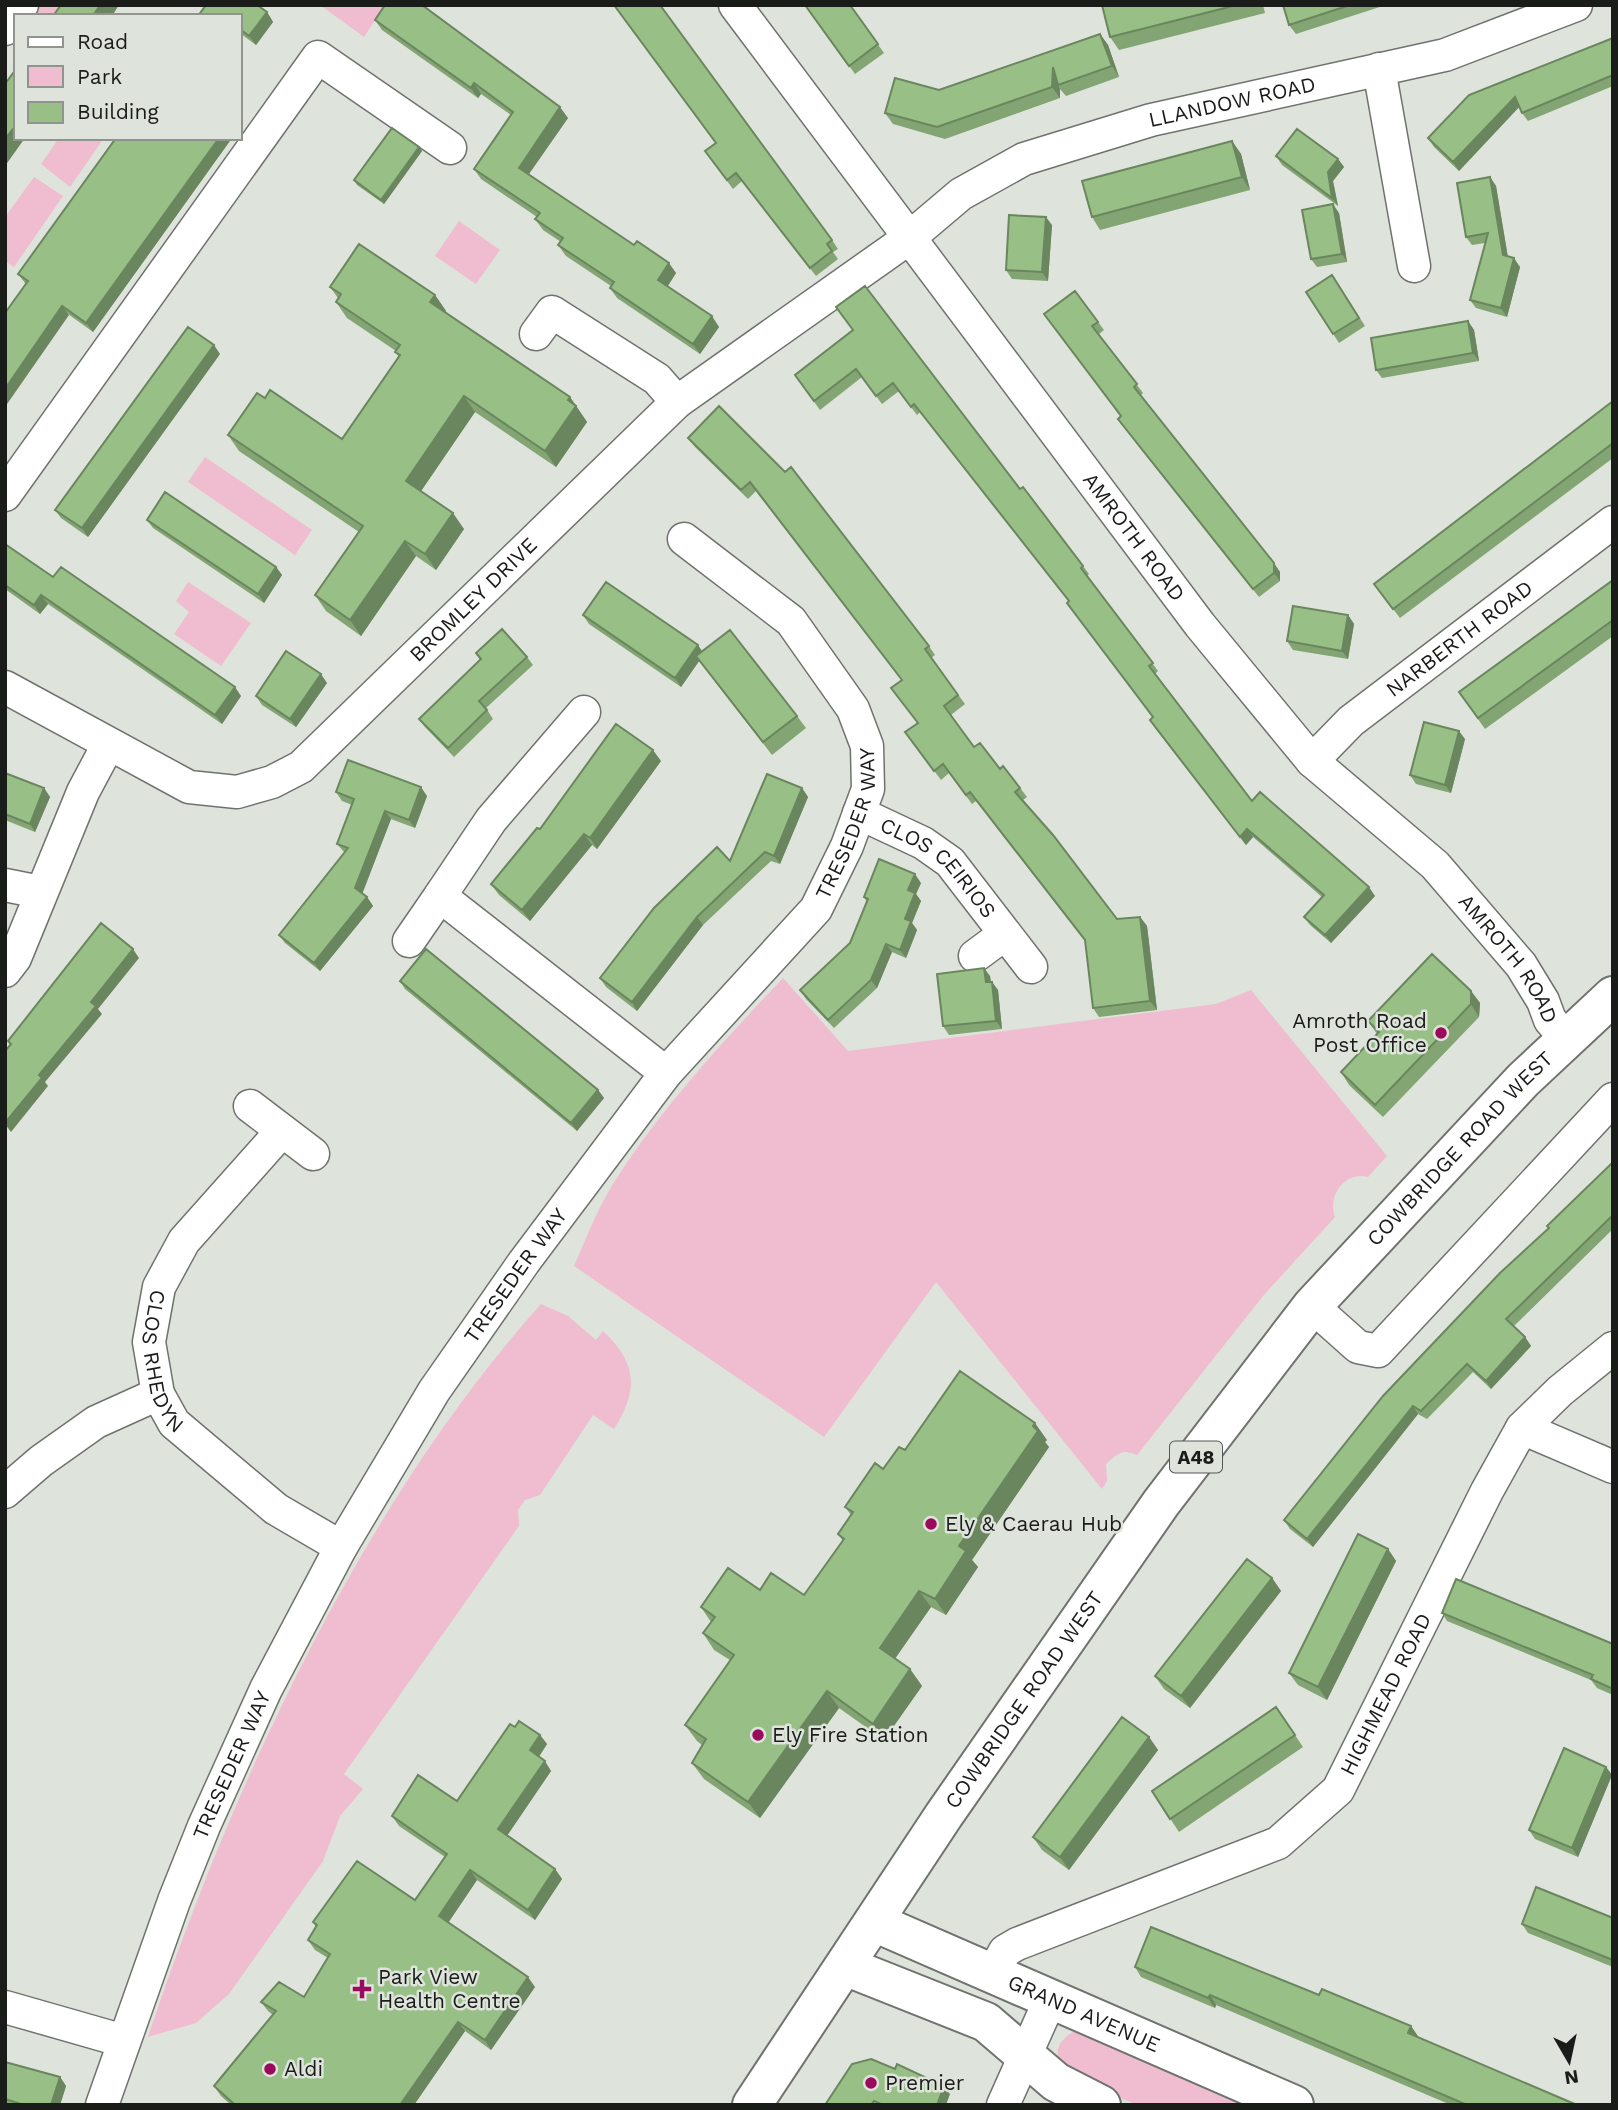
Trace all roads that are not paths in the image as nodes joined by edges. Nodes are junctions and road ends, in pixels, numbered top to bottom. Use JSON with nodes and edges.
{"nodes":[{"id":1,"x":735,"y":5,"type":"edge"},
{"id":2,"x":1576,"y":5,"type":"edge"},
{"id":3,"x":1379,"y":69,"type":"junction"},
{"id":4,"x":450,"y":148,"type":"dead end"},
{"id":5,"x":909,"y":238,"type":"junction"},
{"id":6,"x":1414,"y":266,"type":"dead end"},
{"id":7,"x":536,"y":334,"type":"dead end"},
{"id":8,"x":677,"y":402,"type":"junction"},
{"id":9,"x":5,"y":495,"type":"edge"},
{"id":10,"x":1613,"y":522,"type":"edge"},
{"id":11,"x":684,"y":539,"type":"dead end"},
{"id":12,"x":5,"y":687,"type":"edge"},
{"id":13,"x":584,"y":712,"type":"dead end"},
{"id":14,"x":108,"y":745,"type":"junction"},
{"id":15,"x":1312,"y":761,"type":"junction"},
{"id":16,"x":859,"y":813,"type":"junction"},
{"id":17,"x":5,"y":885,"type":"edge"},
{"id":18,"x":40,"y":892,"type":"junction"},
{"id":19,"x":440,"y":896,"type":"junction"},
{"id":20,"x":1005,"y":934,"type":"junction"},
{"id":21,"x":409,"y":941,"type":"dead end"},
{"id":22,"x":975,"y":956,"type":"dead end"},
{"id":23,"x":1031,"y":967,"type":"dead end"},
{"id":24,"x":5,"y":971,"type":"edge"},
{"id":25,"x":1613,"y":996,"type":"edge"},
{"id":26,"x":1566,"y":1038,"type":"junction"},
{"id":27,"x":666,"y":1073,"type":"junction"},
{"id":28,"x":1613,"y":1100,"type":"edge"},
{"id":29,"x":250,"y":1106,"type":"dead end"},
{"id":30,"x":281,"y":1132,"type":"junction"},
{"id":31,"x":313,"y":1154,"type":"dead end"},
{"id":32,"x":1311,"y":1306,"type":"junction"},
{"id":33,"x":1613,"y":1348,"type":"edge"},
{"id":34,"x":158,"y":1394,"type":"junction"},
{"id":35,"x":1522,"y":1428,"type":"junction"},
{"id":36,"x":1613,"y":1468,"type":"edge"},
{"id":37,"x":5,"y":1492,"type":"edge"},
{"id":38,"x":341,"y":1547,"type":"junction"},
{"id":39,"x":874,"y":1922,"type":"junction"},
{"id":40,"x":845,"y":1966,"type":"junction"},
{"id":41,"x":993,"y":1973,"type":"junction"},
{"id":42,"x":1050,"y":2000,"type":"junction"},
{"id":43,"x":5,"y":2007,"type":"edge"},
{"id":44,"x":124,"y":2041,"type":"junction"},
{"id":45,"x":1024,"y":2055,"type":"junction"},
{"id":46,"x":102,"y":2105,"type":"edge"},
{"id":47,"x":752,"y":2105,"type":"edge"},
{"id":48,"x":1003,"y":2105,"type":"edge"},
{"id":49,"x":1101,"y":2105,"type":"edge"},
{"id":50,"x":1294,"y":2105,"type":"edge"}],
"edges":[{"from":1,"to":5,"type":"street","name":"AMROTH ROAD"},
{"from":2,"to":3,"type":"street","name":"LLANDOW ROAD"},
{"from":3,"to":5,"type":"street","name":"LLANDOW ROAD"},
{"from":3,"to":6,"type":"street"},
{"from":4,"to":9,"type":"street"},
{"from":5,"to":8,"type":"street","name":"BROMLEY DRIVE"},
{"from":5,"to":15,"type":"street","name":"AMROTH ROAD"},
{"from":7,"to":8,"type":"street"},
{"from":8,"to":14,"type":"street","name":"BROMLEY DRIVE"},
{"from":10,"to":15,"type":"street","name":"NARBERTH ROAD"},
{"from":11,"to":16,"type":"street","name":"TRESEDER WAY"},
{"from":12,"to":14,"type":"street","name":"BROMLEY DRIVE"},
{"from":13,"to":19,"type":"street"},
{"from":14,"to":18,"type":"street"},
{"from":15,"to":26,"type":"street","name":"AMROTH ROAD"},
{"from":16,"to":20,"type":"street","name":"CLOS CEIRIOS"},
{"from":16,"to":27,"type":"street","name":"TRESEDER WAY"},
{"from":17,"to":18,"type":"street"},
{"from":18,"to":24,"type":"street"},
{"from":19,"to":21,"type":"street"},
{"from":19,"to":27,"type":"street"},
{"from":20,"to":22,"type":"street","name":"CLOS CEIRIOS"},
{"from":20,"to":23,"type":"street","name":"CLOS CEIRIOS"},
{"from":25,"to":26,"type":"main road","name":"COWBRIDGE ROAD WEST","number":"A48"},
{"from":26,"to":32,"type":"main road","name":"COWBRIDGE ROAD WEST","number":"A48"},
{"from":27,"to":38,"type":"street","name":"TRESEDER WAY"},
{"from":28,"to":32,"type":"street"},
{"from":29,"to":30,"type":"street"},
{"from":30,"to":31,"type":"street"},
{"from":30,"to":34,"type":"street","name":"CLOS RHEDYN"},
{"from":32,"to":39,"type":"main road","name":"COWBRIDGE ROAD WEST","number":"A48"},
{"from":33,"to":35,"type":"street","name":"HIGHMEAD ROAD"},
{"from":34,"to":37,"type":"street"},
{"from":34,"to":38,"type":"street","name":"CLOS RHEDYN"},
{"from":35,"to":36,"type":"street"},
{"from":35,"to":41,"type":"street","name":"HIGHMEAD ROAD"},
{"from":38,"to":44,"type":"street","name":"TRESEDER WAY"},
{"from":39,"to":40,"type":"main road","name":"COWBRIDGE ROAD WEST","number":"A48"},
{"from":39,"to":41,"type":"main road","name":"GRAND AVENUE"},
{"from":40,"to":45,"type":"main road"},
{"from":40,"to":47,"type":"main road","name":"COWBRIDGE ROAD WEST","number":"A48"},
{"from":41,"to":42,"type":"main road","name":"GRAND AVENUE"},
{"from":42,"to":45,"type":"street"},
{"from":42,"to":50,"type":"main road","name":"GRAND AVENUE"},
{"from":43,"to":44,"type":"street"},
{"from":44,"to":46,"type":"street","name":"TRESEDER WAY"},
{"from":45,"to":48,"type":"street"},
{"from":45,"to":49,"type":"main road"}]}
